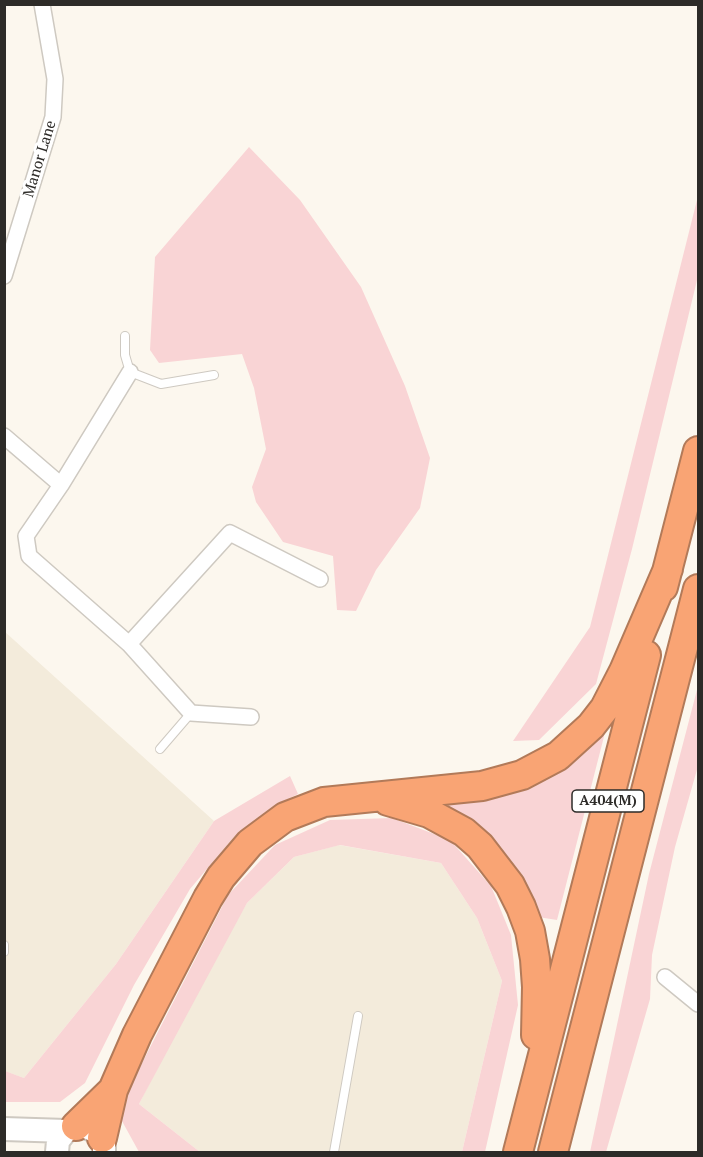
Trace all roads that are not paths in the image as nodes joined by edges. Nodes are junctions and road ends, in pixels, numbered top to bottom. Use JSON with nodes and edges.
{"nodes":[{"id":1,"x":42,"y":4,"type":"edge"},
{"id":2,"x":4,"y":276,"type":"edge"},
{"id":3,"x":125,"y":336,"type":"dead end"},
{"id":4,"x":130,"y":372,"type":"junction"},
{"id":5,"x":214,"y":375,"type":"dead end"},
{"id":6,"x":4,"y":436,"type":"edge"},
{"id":7,"x":699,"y":451,"type":"edge"},
{"id":8,"x":61,"y":485,"type":"junction"},
{"id":9,"x":668,"y":569,"type":"junction"},
{"id":10,"x":320,"y":579,"type":"dead end"},
{"id":11,"x":699,"y":589,"type":"edge"},
{"id":12,"x":129,"y":644,"type":"junction"},
{"id":13,"x":191,"y":713,"type":"junction"},
{"id":14,"x":251,"y":717,"type":"dead end"},
{"id":15,"x":160,"y":749,"type":"dead end"},
{"id":16,"x":373,"y":797,"type":"junction"},
{"id":17,"x":4,"y":945,"type":"edge"},
{"id":18,"x":4,"y":952,"type":"edge"},
{"id":19,"x":665,"y":977,"type":"dead end"},
{"id":20,"x":699,"y":1004,"type":"edge"},
{"id":21,"x":358,"y":1016,"type":"dead end"},
{"id":22,"x":113,"y":1090,"type":"junction"},
{"id":23,"x":532,"y":1097,"type":"junction"},
{"id":24,"x":71,"y":1128,"type":"junction"},
{"id":25,"x":4,"y":1129,"type":"edge"},
{"id":26,"x":105,"y":1148,"type":"edge"},
{"id":27,"x":57,"y":1152,"type":"edge"},
{"id":28,"x":334,"y":1152,"type":"edge"},
{"id":29,"x":518,"y":1152,"type":"edge"},
{"id":30,"x":554,"y":1152,"type":"edge"}],
"edges":[{"from":1,"to":2,"type":"street","name":"Manor Lane"},
{"from":3,"to":4,"type":"lane"},
{"from":4,"to":5,"type":"lane"},
{"from":4,"to":8,"type":"street"},
{"from":6,"to":8,"type":"street"},
{"from":7,"to":9,"type":"highway","number":"A404(M)"},
{"from":8,"to":12,"type":"street"},
{"from":9,"to":16,"type":"highway","number":"A404(M)"},
{"from":9,"to":23,"type":"highway","number":"A404(M)"},
{"from":10,"to":12,"type":"street"},
{"from":11,"to":30,"type":"highway","number":"A404(M)"},
{"from":12,"to":13,"type":"street"},
{"from":13,"to":14,"type":"street"},
{"from":13,"to":15,"type":"lane"},
{"from":16,"to":22,"type":"highway","number":"A404(M)"},
{"from":16,"to":23,"type":"highway","number":"A404(M)"},
{"from":17,"to":18,"type":"lane"},
{"from":19,"to":20,"type":"street"},
{"from":21,"to":28,"type":"lane"},
{"from":22,"to":24,"type":"highway","number":"A404(M)"},
{"from":22,"to":26,"type":"highway","number":"A404(M)"},
{"from":23,"to":29,"type":"highway","number":"A404(M)"},
{"from":24,"to":25,"type":"street"},
{"from":24,"to":26,"type":"street"},
{"from":24,"to":27,"type":"street"}]}
